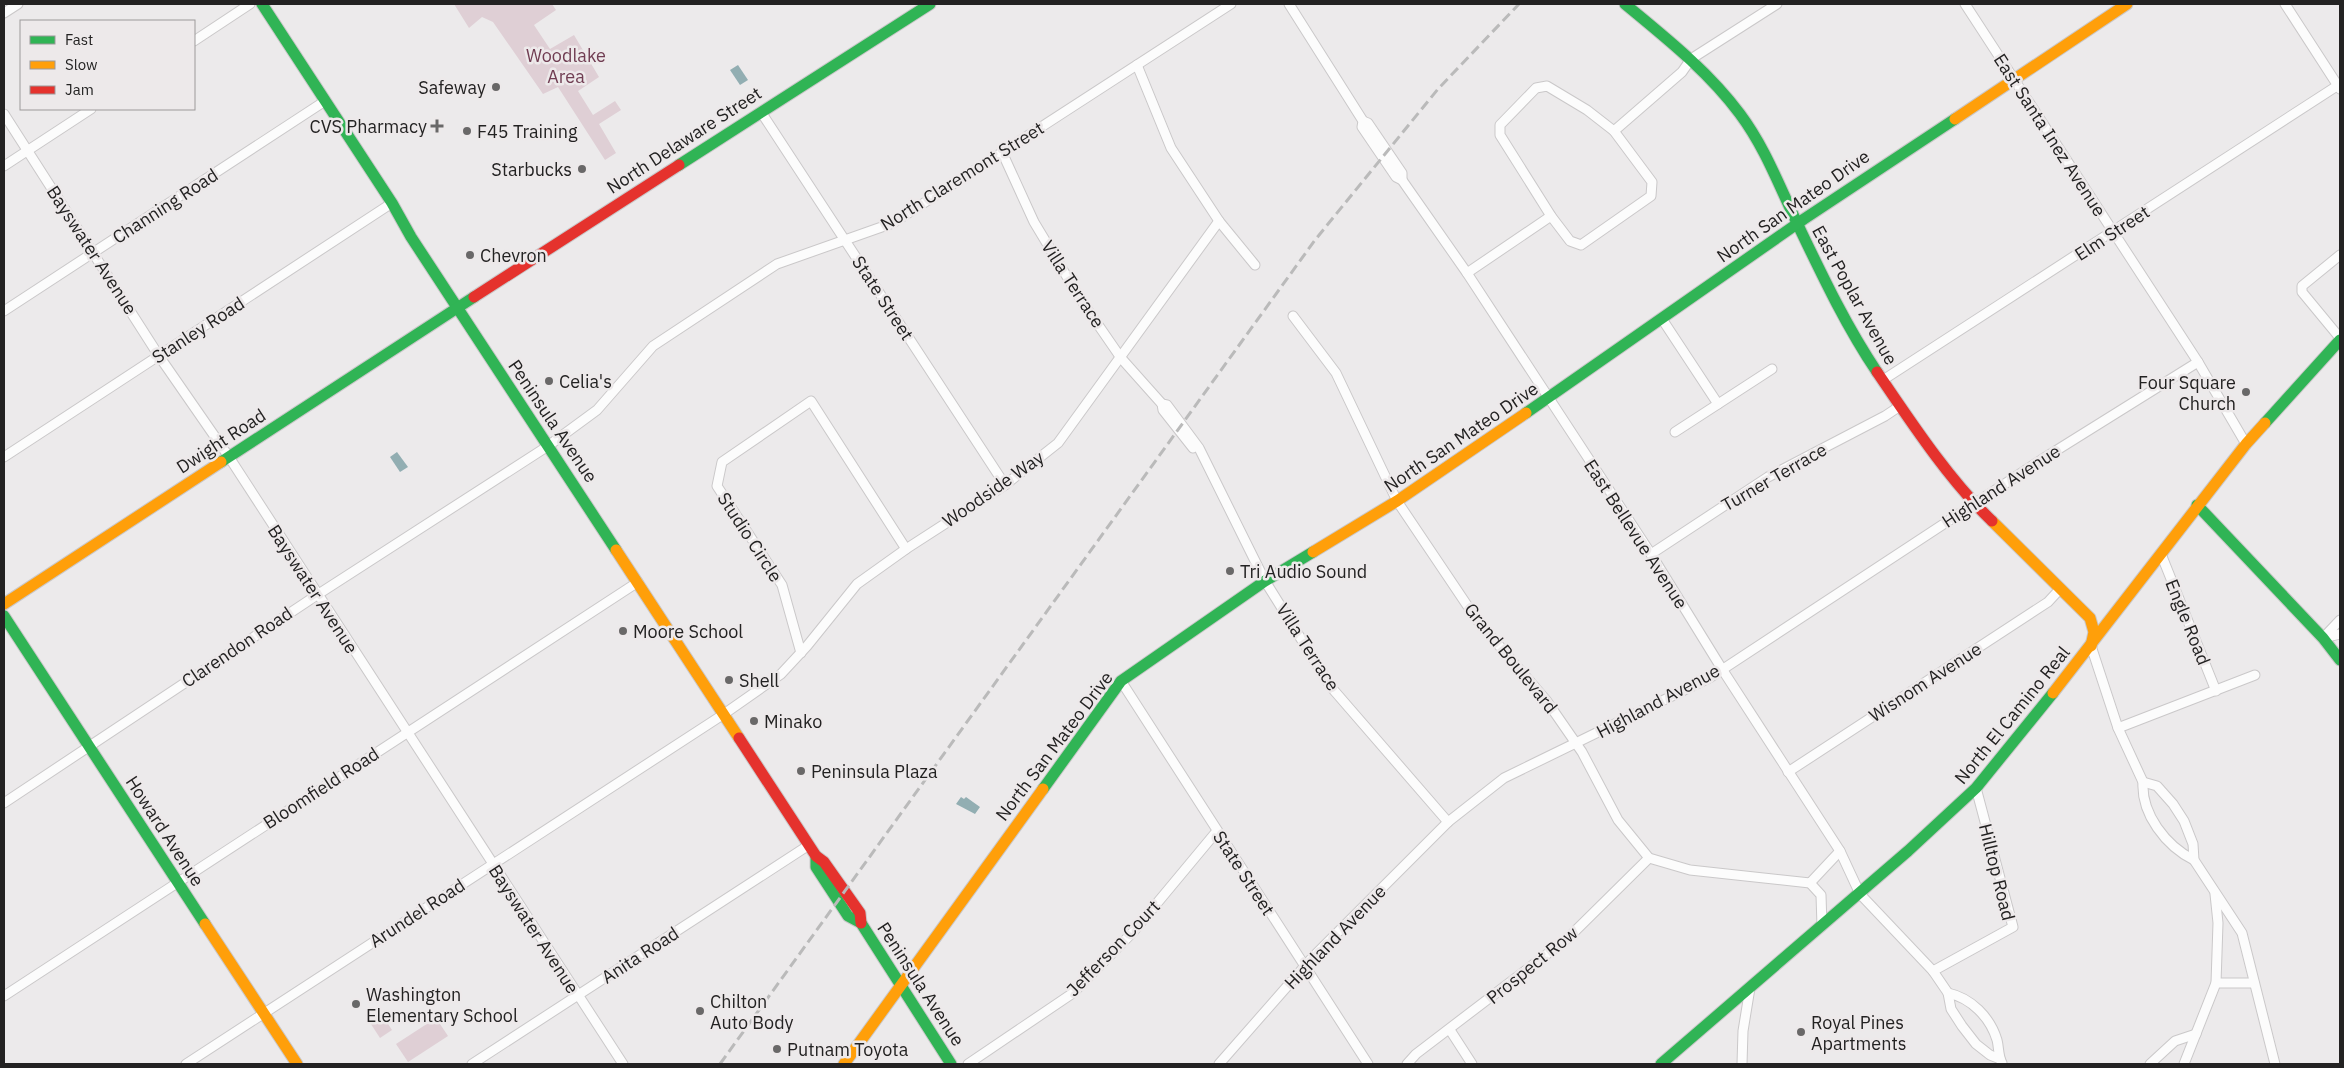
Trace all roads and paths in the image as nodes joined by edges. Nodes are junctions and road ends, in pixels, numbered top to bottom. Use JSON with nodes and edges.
{"nodes":[{"id":1,"x":18,"y":4,"type":"edge"},
{"id":2,"x":250,"y":4,"type":"edge"},
{"id":3,"x":262,"y":4,"type":"edge"},
{"id":4,"x":930,"y":4,"type":"edge"},
{"id":5,"x":1231,"y":4,"type":"edge"},
{"id":6,"x":1289,"y":4,"type":"edge"},
{"id":7,"x":1625,"y":4,"type":"edge"},
{"id":8,"x":1776,"y":4,"type":"edge"},
{"id":9,"x":1965,"y":4,"type":"edge"},
{"id":10,"x":2127,"y":4,"type":"edge"},
{"id":11,"x":2285,"y":4,"type":"edge"},
{"id":12,"x":4,"y":13,"type":"edge"},
{"id":13,"x":195,"y":40,"type":"edge"},
{"id":14,"x":1692,"y":59,"type":"junction"},
{"id":15,"x":1137,"y":65,"type":"junction"},
{"id":16,"x":2013,"y":79,"type":"junction"},
{"id":17,"x":2339,"y":86,"type":"edge"},
{"id":18,"x":325,"y":101,"type":"junction"},
{"id":19,"x":90,"y":110,"type":"edge"},
{"id":20,"x":761,"y":112,"type":"junction"},
{"id":21,"x":4,"y":114,"type":"edge"},
{"id":22,"x":1614,"y":131,"type":"junction"},
{"id":23,"x":28,"y":151,"type":"junction"},
{"id":24,"x":1002,"y":152,"type":"junction"},
{"id":25,"x":4,"y":166,"type":"edge"},
{"id":26,"x":392,"y":203,"type":"junction"},
{"id":27,"x":1552,"y":216,"type":"junction"},
{"id":28,"x":1219,"y":221,"type":"junction"},
{"id":29,"x":1796,"y":224,"type":"junction"},
{"id":30,"x":2113,"y":232,"type":"junction"},
{"id":31,"x":846,"y":241,"type":"junction"},
{"id":32,"x":94,"y":252,"type":"junction"},
{"id":33,"x":2340,"y":255,"type":"edge"},
{"id":34,"x":1256,"y":265,"type":"dead end"},
{"id":35,"x":1467,"y":273,"type":"junction"},
{"id":36,"x":458,"y":309,"type":"junction"},
{"id":37,"x":4,"y":311,"type":"edge"},
{"id":38,"x":1293,"y":316,"type":"dead end"},
{"id":39,"x":1662,"y":319,"type":"junction"},
{"id":40,"x":2340,"y":339,"type":"edge"},
{"id":41,"x":159,"y":356,"type":"junction"},
{"id":42,"x":1121,"y":358,"type":"junction"},
{"id":43,"x":2198,"y":362,"type":"junction"},
{"id":44,"x":1772,"y":369,"type":"dead end"},
{"id":45,"x":1883,"y":380,"type":"junction"},
{"id":46,"x":1549,"y":398,"type":"junction"},
{"id":47,"x":1718,"y":404,"type":"junction"},
{"id":48,"x":1900,"y":406,"type":"junction"},
{"id":49,"x":1675,"y":432,"type":"dead end"},
{"id":50,"x":2246,"y":444,"type":"junction"},
{"id":51,"x":548,"y":446,"type":"junction"},
{"id":52,"x":4,"y":457,"type":"edge"},
{"id":53,"x":229,"y":457,"type":"junction"},
{"id":54,"x":1005,"y":485,"type":"junction"},
{"id":55,"x":1397,"y":501,"type":"junction"},
{"id":56,"x":1974,"y":504,"type":"junction"},
{"id":57,"x":2197,"y":506,"type":"junction"},
{"id":58,"x":906,"y":549,"type":"junction"},
{"id":59,"x":1651,"y":554,"type":"junction"},
{"id":60,"x":2161,"y":554,"type":"junction"},
{"id":61,"x":1265,"y":581,"type":"junction"},
{"id":62,"x":638,"y":582,"type":"junction"},
{"id":63,"x":2060,"y":589,"type":"junction"},
{"id":64,"x":317,"y":595,"type":"junction"},
{"id":65,"x":4,"y":604,"type":"edge"},
{"id":66,"x":4,"y":616,"type":"edge"},
{"id":67,"x":2340,"y":620,"type":"edge"},
{"id":68,"x":2340,"y":634,"type":"edge"},
{"id":69,"x":2322,"y":638,"type":"junction"},
{"id":70,"x":2091,"y":646,"type":"junction"},
{"id":71,"x":801,"y":653,"type":"junction"},
{"id":72,"x":2340,"y":660,"type":"edge"},
{"id":73,"x":1722,"y":669,"type":"junction"},
{"id":74,"x":2255,"y":675,"type":"dead end"},
{"id":75,"x":1121,"y":682,"type":"junction"},
{"id":76,"x":2216,"y":691,"type":"junction"},
{"id":77,"x":724,"y":714,"type":"junction"},
{"id":78,"x":2118,"y":728,"type":"junction"},
{"id":79,"x":406,"y":732,"type":"junction"},
{"id":80,"x":1576,"y":744,"type":"junction"},
{"id":81,"x":90,"y":746,"type":"junction"},
{"id":82,"x":1788,"y":772,"type":"junction"},
{"id":83,"x":2143,"y":782,"type":"junction"},
{"id":84,"x":1976,"y":788,"type":"junction"},
{"id":85,"x":4,"y":803,"type":"edge"},
{"id":86,"x":1448,"y":822,"type":"junction"},
{"id":87,"x":1217,"y":831,"type":"junction"},
{"id":88,"x":809,"y":845,"type":"junction"},
{"id":89,"x":1840,"y":852,"type":"junction"},
{"id":90,"x":1649,"y":858,"type":"junction"},
{"id":91,"x":2194,"y":860,"type":"junction"},
{"id":92,"x":492,"y":865,"type":"junction"},
{"id":93,"x":178,"y":882,"type":"junction"},
{"id":94,"x":1810,"y":883,"type":"junction"},
{"id":95,"x":2214,"y":891,"type":"junction"},
{"id":96,"x":1860,"y":894,"type":"junction"},
{"id":97,"x":1822,"y":926,"type":"junction"},
{"id":98,"x":1304,"y":966,"type":"junction"},
{"id":99,"x":1933,"y":971,"type":"junction"},
{"id":100,"x":2216,"y":983,"type":"junction"},
{"id":101,"x":2254,"y":983,"type":"junction"},
{"id":102,"x":901,"y":986,"type":"junction"},
{"id":103,"x":1750,"y":988,"type":"junction"},
{"id":104,"x":1948,"y":993,"type":"junction"},
{"id":105,"x":4,"y":996,"type":"edge"},
{"id":106,"x":578,"y":996,"type":"junction"},
{"id":107,"x":264,"y":1014,"type":"junction"},
{"id":108,"x":1450,"y":1030,"type":"junction"},
{"id":109,"x":2196,"y":1034,"type":"junction"},
{"id":110,"x":2001,"y":1062,"type":"edge"},
{"id":111,"x":186,"y":1064,"type":"edge"},
{"id":112,"x":297,"y":1064,"type":"edge"},
{"id":113,"x":472,"y":1064,"type":"edge"},
{"id":114,"x":623,"y":1064,"type":"edge"},
{"id":115,"x":844,"y":1064,"type":"edge"},
{"id":116,"x":951,"y":1064,"type":"edge"},
{"id":117,"x":968,"y":1064,"type":"edge"},
{"id":118,"x":1219,"y":1064,"type":"edge"},
{"id":119,"x":1368,"y":1064,"type":"edge"},
{"id":120,"x":1407,"y":1064,"type":"edge"},
{"id":121,"x":1472,"y":1064,"type":"edge"},
{"id":122,"x":1661,"y":1064,"type":"edge"},
{"id":123,"x":1742,"y":1064,"type":"edge"},
{"id":124,"x":2150,"y":1064,"type":"edge"},
{"id":125,"x":2184,"y":1064,"type":"edge"},
{"id":126,"x":2275,"y":1064,"type":"edge"}],
"edges":[{"from":1,"to":12,"type":"street"},
{"from":2,"to":13,"type":"street"},
{"from":3,"to":18,"type":"main road","name":"Peninsula Avenue"},
{"from":4,"to":20,"type":"main road","name":"North Delaware Street"},
{"from":5,"to":15,"type":"street","name":"North Claremont Street"},
{"from":6,"to":35,"type":"street","name":"East Bellevue Avenue"},
{"from":7,"to":14,"type":"main road","name":"East Poplar Avenue"},
{"from":8,"to":14,"type":"street"},
{"from":9,"to":16,"type":"street","name":"East Santa Inez Avenue"},
{"from":10,"to":16,"type":"main road","name":"North San Mateo Drive"},
{"from":11,"to":17,"type":"street"},
{"from":14,"to":22,"type":"street"},
{"from":14,"to":29,"type":"main road","name":"East Poplar Avenue"},
{"from":15,"to":24,"type":"street","name":"North Claremont Street"},
{"from":15,"to":28,"type":"street"},
{"from":16,"to":29,"type":"main road","name":"North San Mateo Drive"},
{"from":16,"to":30,"type":"street","name":"East Santa Inez Avenue"},
{"from":17,"to":30,"type":"street","name":"Elm Street"},
{"from":18,"to":26,"type":"main road","name":"Peninsula Avenue"},
{"from":18,"to":32,"type":"street","name":"Channing Road"},
{"from":19,"to":23,"type":"street"},
{"from":20,"to":31,"type":"street","name":"State Street"},
{"from":20,"to":36,"type":"main road","name":"North Delaware Street"},
{"from":21,"to":23,"type":"street","name":"Bayswater Avenue"},
{"from":22,"to":27,"type":"street"},
{"from":22,"to":27,"type":"street"},
{"from":23,"to":25,"type":"street"},
{"from":23,"to":32,"type":"street","name":"Bayswater Avenue"},
{"from":24,"to":31,"type":"street","name":"North Claremont Street"},
{"from":24,"to":42,"type":"street","name":"Villa Terrace"},
{"from":26,"to":36,"type":"main road","name":"Peninsula Avenue"},
{"from":26,"to":41,"type":"street","name":"Stanley Road"},
{"from":27,"to":35,"type":"street"},
{"from":28,"to":34,"type":"street"},
{"from":28,"to":42,"type":"street","name":"Woodside Way"},
{"from":29,"to":39,"type":"main road","name":"North San Mateo Drive"},
{"from":29,"to":45,"type":"main road","name":"East Poplar Avenue"},
{"from":30,"to":43,"type":"street","name":"East Santa Inez Avenue"},
{"from":30,"to":45,"type":"street","name":"Elm Street"},
{"from":31,"to":51,"type":"street","name":"North Claremont Street"},
{"from":31,"to":54,"type":"street","name":"State Street"},
{"from":32,"to":37,"type":"street","name":"Channing Road"},
{"from":32,"to":41,"type":"street","name":"Bayswater Avenue"},
{"from":33,"to":40,"type":"street"},
{"from":35,"to":46,"type":"street","name":"East Bellevue Avenue"},
{"from":36,"to":51,"type":"main road","name":"Peninsula Avenue"},
{"from":36,"to":53,"type":"main road","name":"Dwight Road"},
{"from":38,"to":55,"type":"street","name":"Grand Boulevard"},
{"from":39,"to":46,"type":"main road","name":"North San Mateo Drive"},
{"from":39,"to":47,"type":"street"},
{"from":40,"to":50,"type":"main road","name":"North El Camino Real"},
{"from":41,"to":52,"type":"street","name":"Stanley Road"},
{"from":41,"to":53,"type":"street","name":"Bayswater Avenue"},
{"from":42,"to":54,"type":"street","name":"Woodside Way"},
{"from":42,"to":61,"type":"street","name":"Villa Terrace"},
{"from":43,"to":50,"type":"street","name":"East Santa Inez Avenue"},
{"from":43,"to":56,"type":"street","name":"Highland Avenue"},
{"from":44,"to":47,"type":"street"},
{"from":45,"to":48,"type":"main road","name":"East Poplar Avenue"},
{"from":46,"to":55,"type":"main road","name":"North San Mateo Drive"},
{"from":46,"to":59,"type":"street","name":"East Bellevue Avenue"},
{"from":47,"to":49,"type":"street"},
{"from":48,"to":56,"type":"main road","name":"East Poplar Avenue"},
{"from":48,"to":59,"type":"street","name":"Turner Terrace"},
{"from":50,"to":57,"type":"main road","name":"North El Camino Real"},
{"from":51,"to":62,"type":"main road","name":"Peninsula Avenue"},
{"from":51,"to":64,"type":"street","name":"Clarendon Road"},
{"from":53,"to":64,"type":"street","name":"Bayswater Avenue"},
{"from":53,"to":65,"type":"main road","name":"Dwight Road"},
{"from":54,"to":58,"type":"street","name":"Woodside Way"},
{"from":55,"to":61,"type":"main road","name":"North San Mateo Drive"},
{"from":55,"to":80,"type":"street","name":"Grand Boulevard"},
{"from":56,"to":63,"type":"main road","name":"East Poplar Avenue"},
{"from":56,"to":73,"type":"street","name":"Highland Avenue"},
{"from":57,"to":60,"type":"main road","name":"North El Camino Real"},
{"from":57,"to":69,"type":"main road"},
{"from":58,"to":71,"type":"street","name":"Woodside Way"},
{"from":58,"to":71,"type":"street","name":"Studio Circle"},
{"from":59,"to":73,"type":"street","name":"East Bellevue Avenue"},
{"from":60,"to":70,"type":"main road","name":"North El Camino Real"},
{"from":60,"to":76,"type":"street","name":"Engle Road"},
{"from":61,"to":75,"type":"main road","name":"North San Mateo Drive"},
{"from":61,"to":86,"type":"street","name":"Villa Terrace"},
{"from":62,"to":77,"type":"main road","name":"Peninsula Avenue"},
{"from":62,"to":79,"type":"street","name":"Bloomfield Road"},
{"from":63,"to":70,"type":"main road","name":"East Poplar Avenue"},
{"from":63,"to":82,"type":"street","name":"Wisnom Avenue"},
{"from":64,"to":79,"type":"street","name":"Bayswater Avenue"},
{"from":64,"to":81,"type":"street","name":"Clarendon Road"},
{"from":66,"to":81,"type":"main road","name":"Howard Avenue"},
{"from":67,"to":69,"type":"street"},
{"from":68,"to":69,"type":"street"},
{"from":69,"to":72,"type":"main road"},
{"from":70,"to":78,"type":"street"},
{"from":70,"to":84,"type":"main road","name":"North El Camino Real"},
{"from":71,"to":77,"type":"street","name":"Woodside Way"},
{"from":73,"to":80,"type":"street","name":"Highland Avenue"},
{"from":73,"to":82,"type":"street","name":"East Bellevue Avenue"},
{"from":74,"to":76,"type":"street"},
{"from":75,"to":87,"type":"street","name":"State Street"},
{"from":75,"to":102,"type":"main road","name":"North San Mateo Drive"},
{"from":76,"to":78,"type":"street"},
{"from":77,"to":88,"type":"main road","name":"Peninsula Avenue"},
{"from":77,"to":92,"type":"street","name":"Arundel Road"},
{"from":78,"to":83,"type":"street"},
{"from":79,"to":92,"type":"street","name":"Bayswater Avenue"},
{"from":79,"to":93,"type":"street","name":"Bloomfield Road"},
{"from":80,"to":86,"type":"street","name":"Highland Avenue"},
{"from":80,"to":90,"type":"street","name":"Grand Boulevard"},
{"from":81,"to":85,"type":"street","name":"Clarendon Road"},
{"from":81,"to":93,"type":"main road","name":"Howard Avenue"},
{"from":82,"to":89,"type":"street","name":"East Bellevue Avenue"},
{"from":83,"to":91,"type":"street"},
{"from":83,"to":91,"type":"street"},
{"from":84,"to":96,"type":"main road","name":"North El Camino Real"},
{"from":84,"to":99,"type":"street","name":"Hilltop Road"},
{"from":86,"to":98,"type":"street","name":"Highland Avenue"},
{"from":87,"to":98,"type":"street","name":"State Street"},
{"from":87,"to":117,"type":"street","name":"Jefferson Court"},
{"from":88,"to":102,"type":"main road","name":"Peninsula Avenue"},
{"from":88,"to":106,"type":"street","name":"Anita Road"},
{"from":89,"to":94,"type":"street"},
{"from":89,"to":96,"type":"street","name":"East Bellevue Avenue"},
{"from":90,"to":94,"type":"street"},
{"from":90,"to":108,"type":"street","name":"Prospect Row"},
{"from":91,"to":95,"type":"street"},
{"from":92,"to":106,"type":"street","name":"Bayswater Avenue"},
{"from":92,"to":107,"type":"street","name":"Arundel Road"},
{"from":93,"to":105,"type":"street","name":"Bloomfield Road"},
{"from":93,"to":107,"type":"main road","name":"Howard Avenue"},
{"from":94,"to":97,"type":"street"},
{"from":95,"to":100,"type":"street"},
{"from":95,"to":101,"type":"street"},
{"from":96,"to":97,"type":"main road","name":"North El Camino Real"},
{"from":96,"to":99,"type":"street","name":"East Bellevue Avenue"},
{"from":97,"to":103,"type":"main road","name":"North El Camino Real"},
{"from":98,"to":118,"type":"street","name":"Highland Avenue"},
{"from":98,"to":119,"type":"street","name":"State Street"},
{"from":99,"to":104,"type":"street","name":"East Bellevue Avenue"},
{"from":100,"to":101,"type":"street"},
{"from":100,"to":109,"type":"street"},
{"from":101,"to":126,"type":"street"},
{"from":102,"to":115,"type":"main road","name":"North San Mateo Drive"},
{"from":102,"to":116,"type":"main road","name":"Peninsula Avenue"},
{"from":103,"to":122,"type":"main road","name":"North El Camino Real"},
{"from":103,"to":123,"type":"street"},
{"from":104,"to":110,"type":"street","name":"East Bellevue Avenue"},
{"from":104,"to":110,"type":"street"},
{"from":106,"to":113,"type":"street","name":"Anita Road"},
{"from":106,"to":114,"type":"street","name":"Bayswater Avenue"},
{"from":107,"to":111,"type":"street","name":"Arundel Road"},
{"from":107,"to":112,"type":"main road","name":"Howard Avenue"},
{"from":108,"to":120,"type":"street","name":"Prospect Row"},
{"from":108,"to":121,"type":"street"},
{"from":109,"to":124,"type":"street"},
{"from":109,"to":125,"type":"street"}]}
